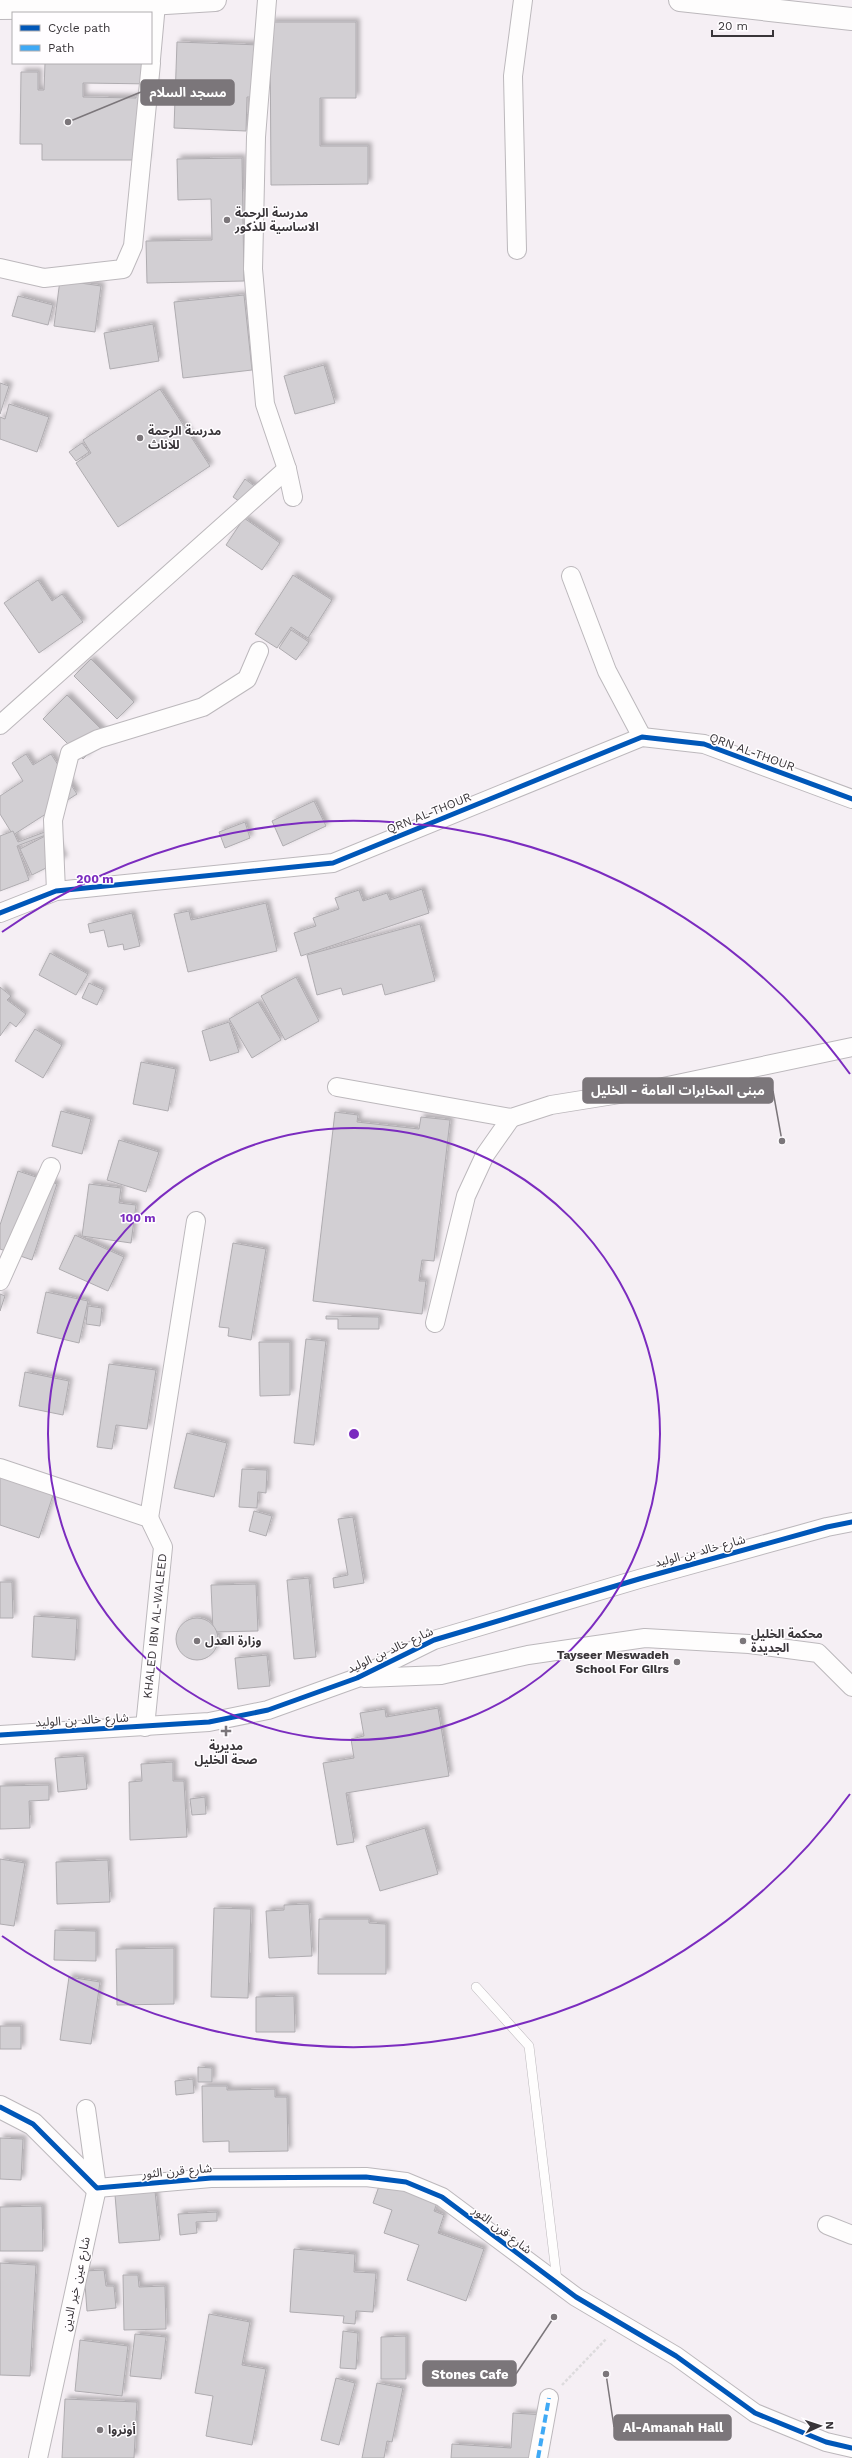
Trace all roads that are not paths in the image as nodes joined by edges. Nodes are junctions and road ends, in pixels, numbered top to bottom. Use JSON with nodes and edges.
{"nodes":[{"id":1,"x":215,"y":0,"type":"edge"},
{"id":2,"x":267,"y":0,"type":"edge"},
{"id":3,"x":523,"y":0,"type":"edge"},
{"id":4,"x":680,"y":0,"type":"edge"},
{"id":5,"x":156,"y":4,"type":"junction"},
{"id":6,"x":0,"y":8,"type":"edge"},
{"id":7,"x":852,"y":19,"type":"edge"},
{"id":8,"x":152,"y":48,"type":"edge"},
{"id":9,"x":151,"y":64,"type":"edge"},
{"id":10,"x":517,"y":250,"type":"dead end"},
{"id":11,"x":0,"y":268,"type":"edge"},
{"id":12,"x":287,"y":469,"type":"junction"},
{"id":13,"x":293,"y":497,"type":"dead end"},
{"id":14,"x":572,"y":576,"type":"dead end"},
{"id":15,"x":258,"y":651,"type":"dead end"},
{"id":16,"x":0,"y":725,"type":"edge"},
{"id":17,"x":642,"y":737,"type":"junction"},
{"id":18,"x":852,"y":799,"type":"edge"},
{"id":19,"x":56,"y":891,"type":"junction"},
{"id":20,"x":0,"y":912,"type":"edge"},
{"id":21,"x":852,"y":1047,"type":"edge"},
{"id":22,"x":338,"y":1087,"type":"dead end"},
{"id":23,"x":511,"y":1118,"type":"junction"},
{"id":24,"x":51,"y":1166,"type":"dead end"},
{"id":25,"x":196,"y":1221,"type":"dead end"},
{"id":26,"x":0,"y":1281,"type":"edge"},
{"id":27,"x":435,"y":1323,"type":"dead end"},
{"id":28,"x":0,"y":1468,"type":"edge"},
{"id":29,"x":149,"y":1518,"type":"junction"},
{"id":30,"x":852,"y":1522,"type":"edge"},
{"id":31,"x":357,"y":1678,"type":"junction"},
{"id":32,"x":852,"y":1687,"type":"edge"},
{"id":33,"x":145,"y":1727,"type":"junction"},
{"id":34,"x":0,"y":1735,"type":"edge"},
{"id":35,"x":476,"y":1987,"type":"dead end"},
{"id":36,"x":0,"y":2108,"type":"edge"},
{"id":37,"x":86,"y":2109,"type":"dead end"},
{"id":38,"x":97,"y":2188,"type":"junction"},
{"id":39,"x":827,"y":2225,"type":"dead end"},
{"id":40,"x":852,"y":2235,"type":"edge"},
{"id":41,"x":557,"y":2283,"type":"junction"},
{"id":42,"x":549,"y":2398,"type":"road end"},
{"id":43,"x":852,"y":2448,"type":"edge"},
{"id":44,"x":38,"y":2458,"type":"edge"},
{"id":45,"x":538,"y":2458,"type":"edge"}],
"edges":[{"from":1,"to":5,"type":"main road"},
{"from":2,"to":12,"type":"street"},
{"from":3,"to":10,"type":"street"},
{"from":4,"to":7,"type":"main road"},
{"from":5,"to":6,"type":"main road"},
{"from":5,"to":8,"type":"street"},
{"from":9,"to":11,"type":"street"},
{"from":12,"to":13,"type":"street"},
{"from":12,"to":16,"type":"street"},
{"from":14,"to":17,"type":"street"},
{"from":15,"to":19,"type":"street"},
{"from":17,"to":18,"type":"street","name":"QRN AL-THOUR"},
{"from":17,"to":19,"type":"street","name":"QRN AL-THOUR"},
{"from":19,"to":20,"type":"street","name":"QRN AL-THOUR"},
{"from":21,"to":23,"type":"street"},
{"from":22,"to":23,"type":"street"},
{"from":23,"to":27,"type":"street"},
{"from":24,"to":26,"type":"street"},
{"from":25,"to":29,"type":"street"},
{"from":28,"to":29,"type":"street"},
{"from":29,"to":33,"type":"street","name":"KHALED IBN AL-WALEED"},
{"from":30,"to":31,"type":"street","name":"شارع خالد بن الوليد"},
{"from":31,"to":32,"type":"street"},
{"from":31,"to":33,"type":"street","name":"شارع خالد بن الوليد"},
{"from":33,"to":34,"type":"street","name":"شارع خالد بن الوليد"},
{"from":35,"to":41,"type":"lane"},
{"from":36,"to":38,"type":"main road"},
{"from":37,"to":38,"type":"street","name":"شارع عين خير الدين"},
{"from":38,"to":41,"type":"street","name":"شارع قرن الثور"},
{"from":38,"to":44,"type":"street","name":"شارع عين خير الدين"},
{"from":39,"to":40,"type":"street"},
{"from":41,"to":43,"type":"street","name":"شارع قرن الثور"},
{"from":42,"to":45,"type":"street"}]}
